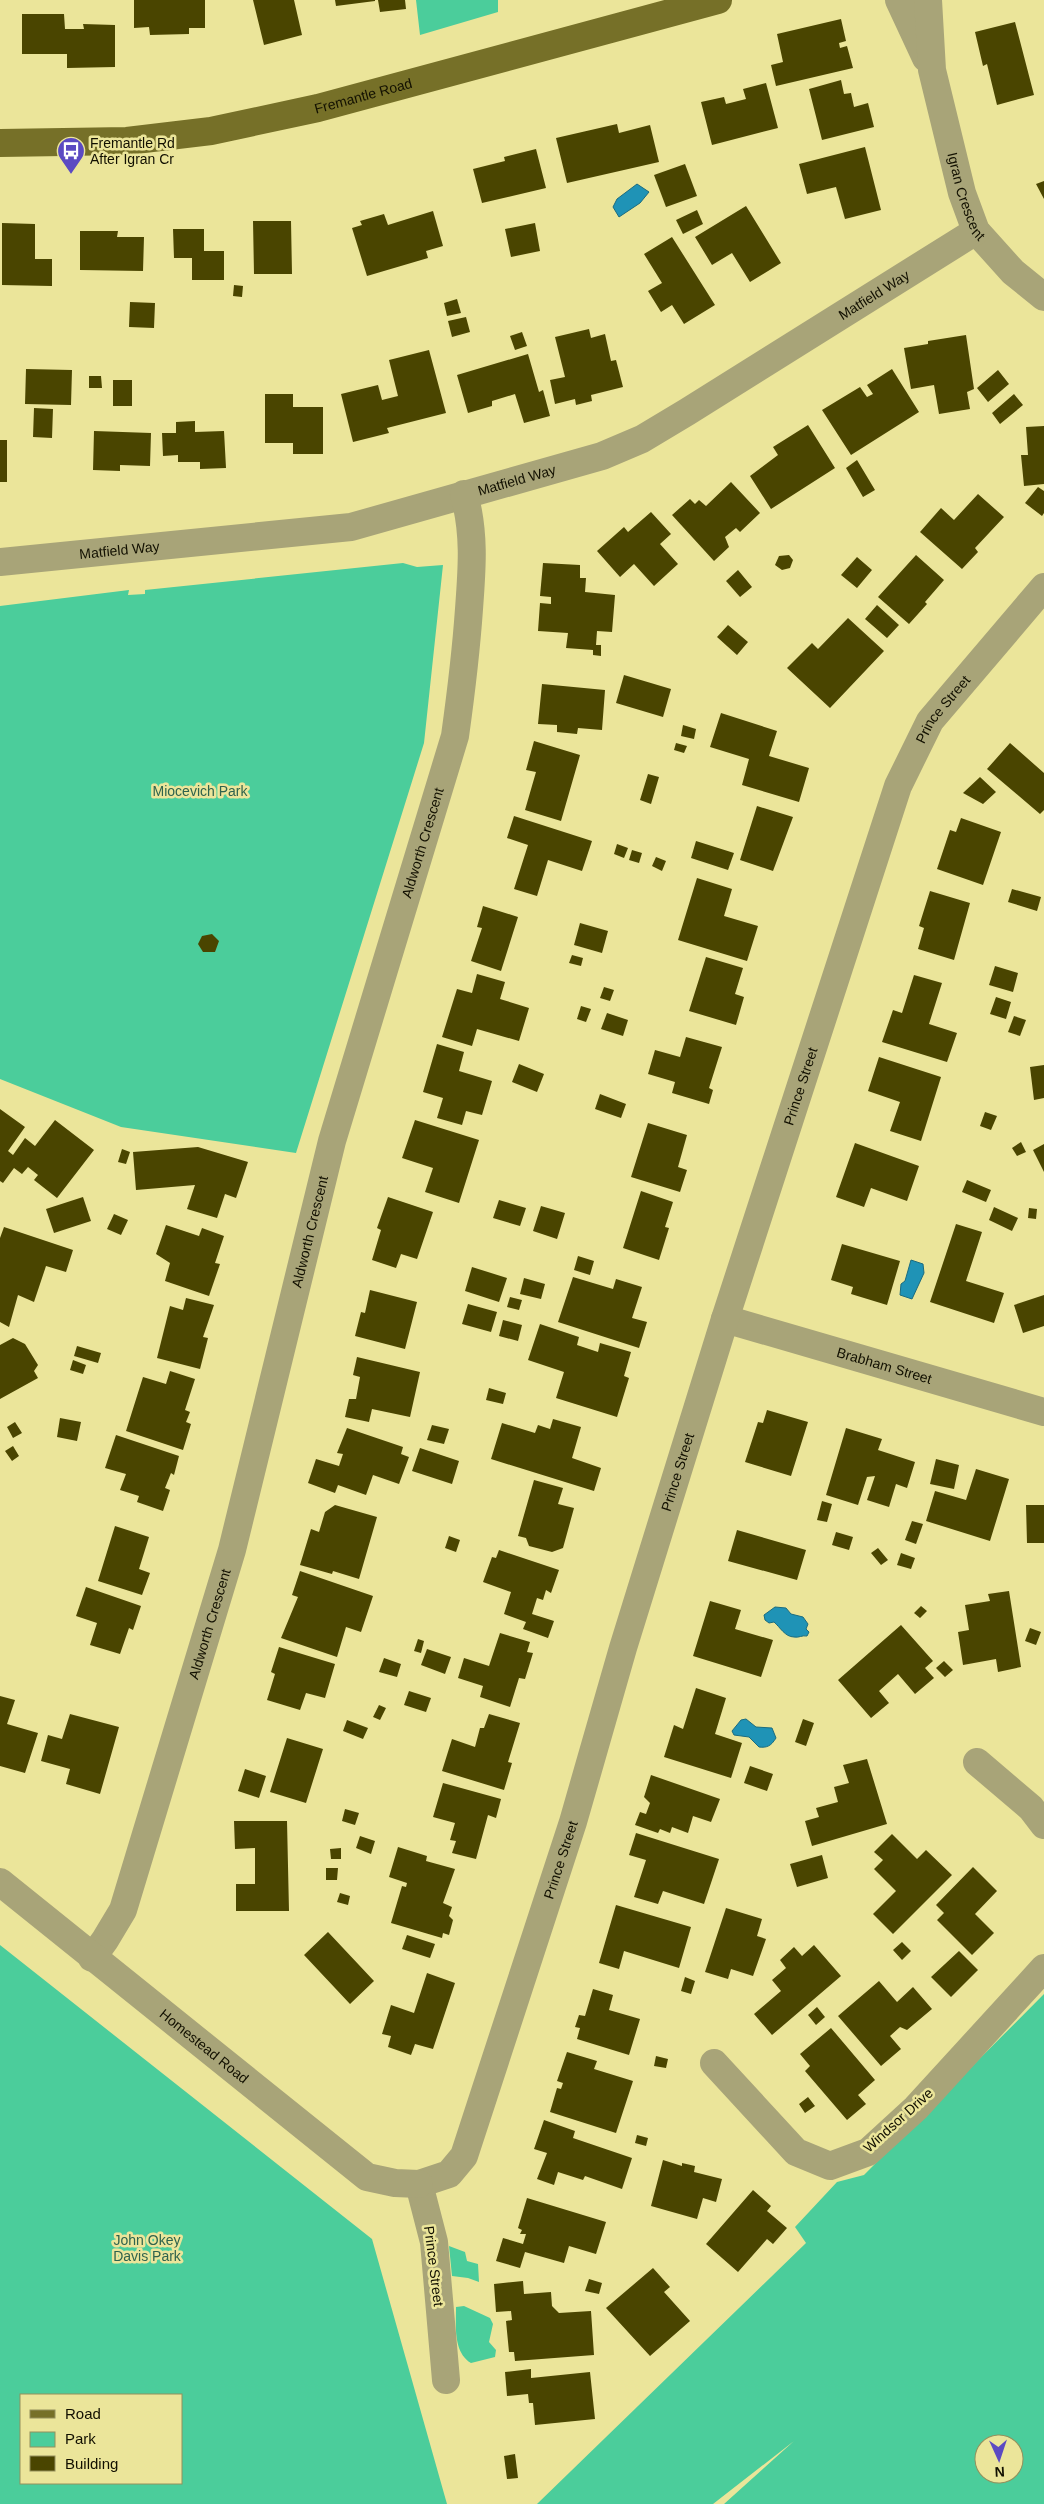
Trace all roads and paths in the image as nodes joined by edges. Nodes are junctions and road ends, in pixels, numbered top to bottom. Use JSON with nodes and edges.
{"nodes":[{"id":1,"x":718,"y":0,"type":"edge"},
{"id":2,"x":899,"y":0,"type":"edge"},
{"id":3,"x":928,"y":0,"type":"edge"},
{"id":4,"x":932,"y":70,"type":"junction"},
{"id":5,"x":0,"y":143,"type":"edge"},
{"id":6,"x":976,"y":231,"type":"junction"},
{"id":7,"x":1044,"y":297,"type":"edge"},
{"id":8,"x":464,"y":494,"type":"junction"},
{"id":9,"x":0,"y":562,"type":"edge"},
{"id":10,"x":1044,"y":587,"type":"edge"},
{"id":11,"x":725,"y":1319,"type":"junction"},
{"id":12,"x":1044,"y":1412,"type":"edge"},
{"id":13,"x":977,"y":1762,"type":"dead end"},
{"id":14,"x":1044,"y":1825,"type":"edge"},
{"id":15,"x":0,"y":1882,"type":"edge"},
{"id":16,"x":92,"y":1958,"type":"junction"},
{"id":17,"x":1044,"y":1968,"type":"edge"},
{"id":18,"x":714,"y":2063,"type":"dead end"},
{"id":19,"x":419,"y":2184,"type":"junction"},
{"id":20,"x":446,"y":2380,"type":"dead end"}],
"edges":[{"from":1,"to":5,"type":"main road","name":"Fremantle Road"},
{"from":2,"to":4,"type":"street","name":"Igran Crescent"},
{"from":3,"to":4,"type":"street","name":"Igran Crescent"},
{"from":4,"to":6,"type":"street","name":"Igran Crescent"},
{"from":6,"to":7,"type":"street","name":"Igran Crescent"},
{"from":6,"to":8,"type":"street","name":"Matfield Way"},
{"from":8,"to":9,"type":"street","name":"Matfield Way"},
{"from":8,"to":16,"type":"street","name":"Aldworth Crescent"},
{"from":10,"to":11,"type":"street","name":"Prince Street"},
{"from":11,"to":12,"type":"street","name":"Brabham Street"},
{"from":11,"to":19,"type":"street","name":"Prince Street"},
{"from":13,"to":14,"type":"street"},
{"from":15,"to":16,"type":"street","name":"Homestead Road"},
{"from":16,"to":19,"type":"street","name":"Homestead Road"},
{"from":17,"to":18,"type":"street","name":"Windsor Drive"},
{"from":19,"to":20,"type":"street","name":"Prince Street"}]}
